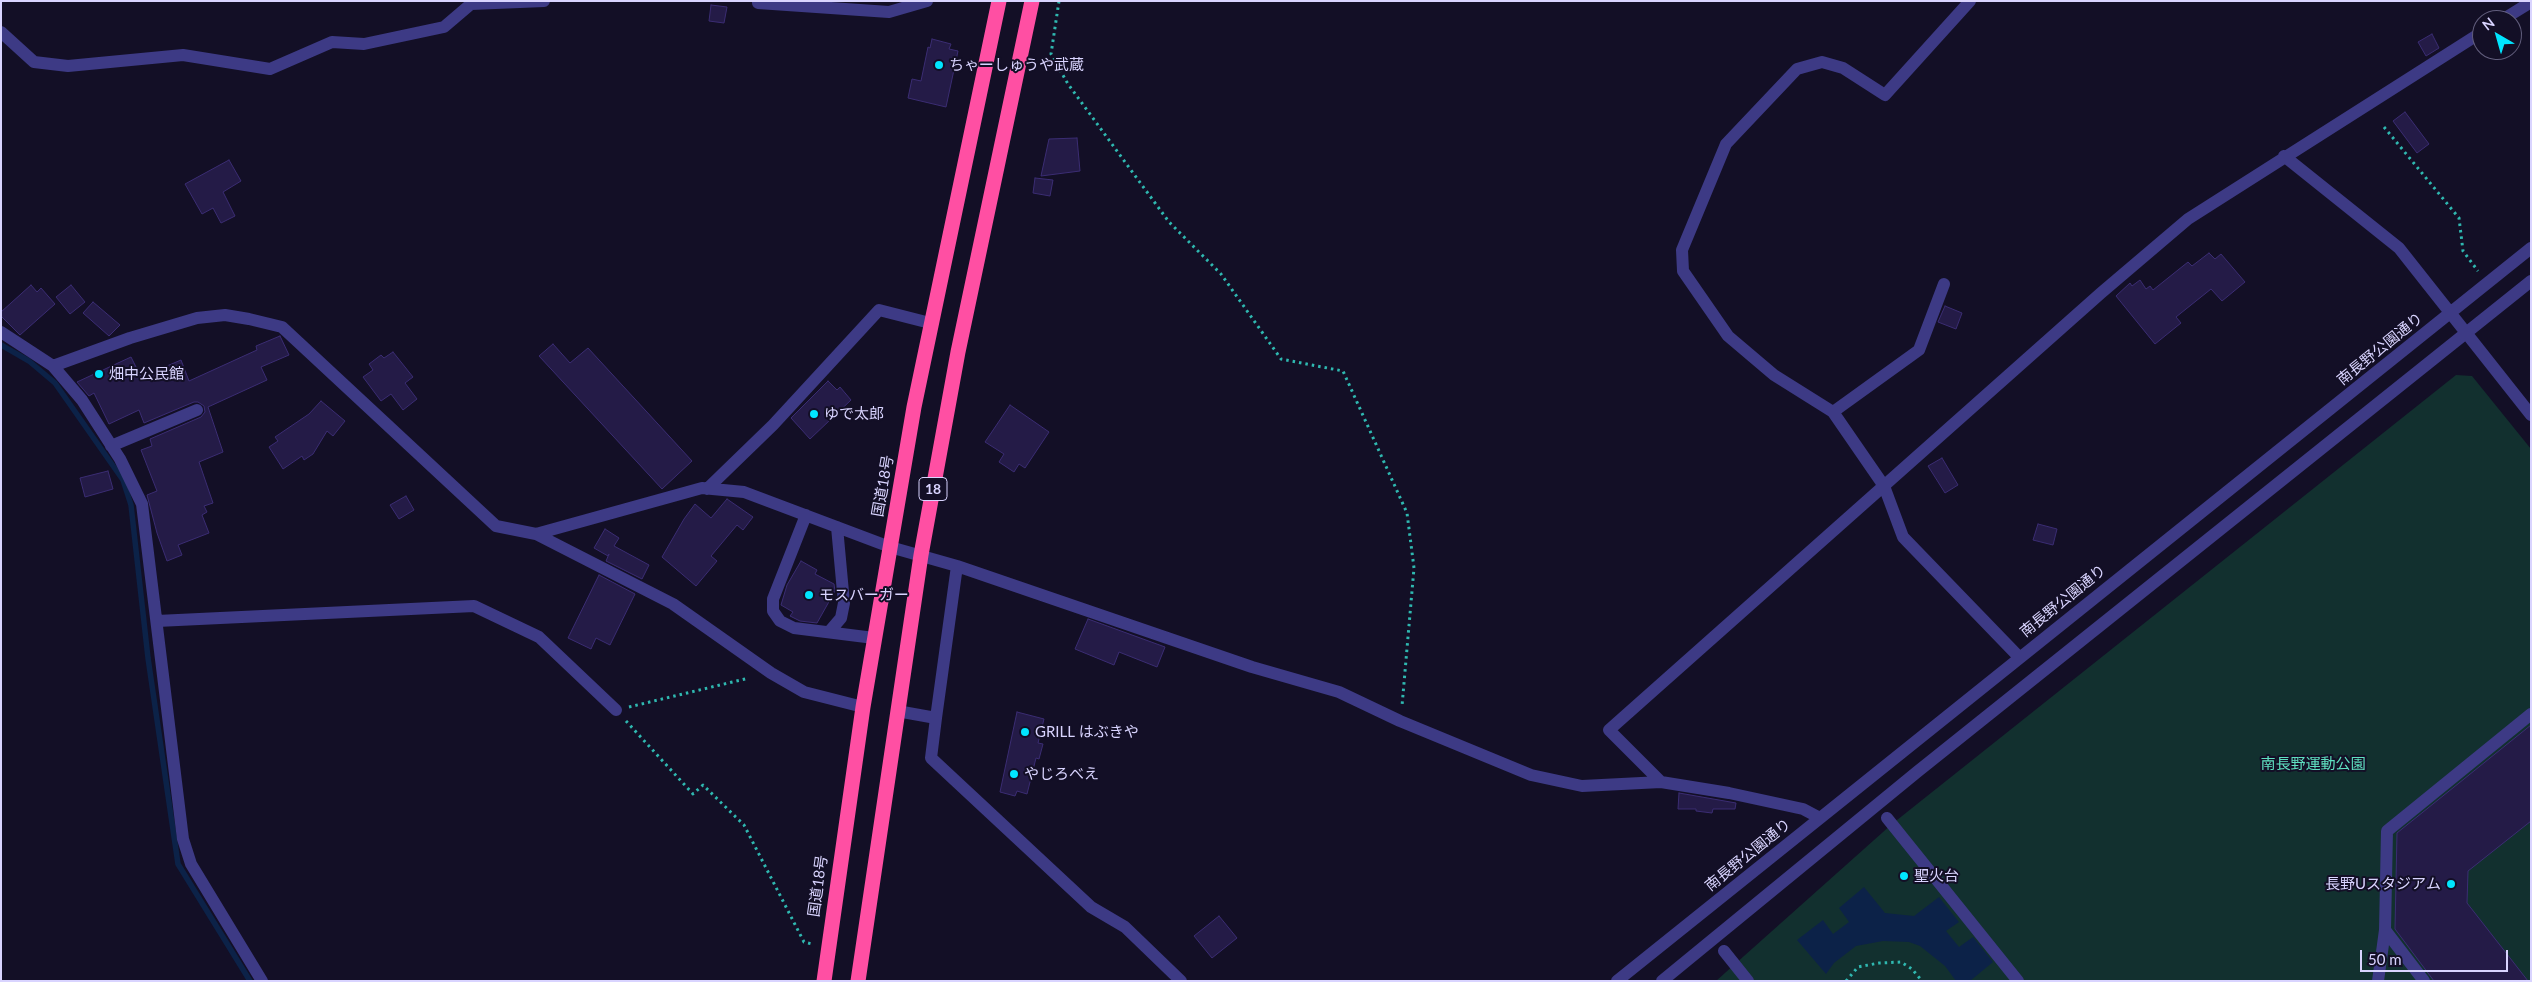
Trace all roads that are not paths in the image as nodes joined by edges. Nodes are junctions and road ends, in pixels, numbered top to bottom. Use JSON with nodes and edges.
{"nodes":[{"id":1,"x":544,"y":1,"type":"edge"},
{"id":2,"x":927,"y":1,"type":"edge"},
{"id":3,"x":999,"y":1,"type":"edge"},
{"id":4,"x":1032,"y":1,"type":"edge"},
{"id":5,"x":1970,"y":1,"type":"edge"},
{"id":6,"x":755,"y":2,"type":"edge"},
{"id":7,"x":2531,"y":2,"type":"edge"},
{"id":8,"x":2518,"y":10,"type":"edge"},
{"id":9,"x":1,"y":32,"type":"edge"},
{"id":10,"x":2472,"y":38,"type":"edge"},
{"id":11,"x":2284,"y":156,"type":"junction"},
{"id":12,"x":2531,"y":248,"type":"edge"},
{"id":13,"x":2531,"y":281,"type":"edge"},
{"id":14,"x":1944,"y":284,"type":"dead end"},
{"id":15,"x":2450,"y":314,"type":"junction"},
{"id":16,"x":930,"y":323,"type":"junction"},
{"id":17,"x":1,"y":332,"type":"edge"},
{"id":18,"x":2466,"y":334,"type":"junction"},
{"id":19,"x":53,"y":366,"type":"junction"},
{"id":20,"x":197,"y":410,"type":"dead end"},
{"id":21,"x":1834,"y":412,"type":"junction"},
{"id":22,"x":2531,"y":414,"type":"edge"},
{"id":23,"x":111,"y":446,"type":"junction"},
{"id":24,"x":1884,"y":486,"type":"junction"},
{"id":25,"x":707,"y":489,"type":"junction"},
{"id":26,"x":806,"y":515,"type":"junction"},
{"id":27,"x":837,"y":527,"type":"junction"},
{"id":28,"x":536,"y":534,"type":"junction"},
{"id":29,"x":890,"y":547,"type":"junction"},
{"id":30,"x":921,"y":555,"type":"junction"},
{"id":31,"x":957,"y":566,"type":"junction"},
{"id":32,"x":158,"y":621,"type":"junction"},
{"id":33,"x":829,"y":632,"type":"junction"},
{"id":34,"x":874,"y":638,"type":"junction"},
{"id":35,"x":2019,"y":657,"type":"junction"},
{"id":36,"x":862,"y":707,"type":"junction"},
{"id":37,"x":616,"y":710,"type":"road end"},
{"id":38,"x":897,"y":711,"type":"junction"},
{"id":39,"x":2531,"y":714,"type":"edge"},
{"id":40,"x":936,"y":718,"type":"junction"},
{"id":41,"x":1660,"y":782,"type":"junction"},
{"id":42,"x":1820,"y":818,"type":"junction"},
{"id":43,"x":1888,"y":818,"type":"dead end"},
{"id":44,"x":2384,"y":930,"type":"junction"},
{"id":45,"x":1724,"y":951,"type":"dead end"},
{"id":46,"x":262,"y":981,"type":"edge"},
{"id":47,"x":824,"y":981,"type":"edge"},
{"id":48,"x":858,"y":981,"type":"edge"},
{"id":49,"x":1181,"y":981,"type":"edge"},
{"id":50,"x":1617,"y":981,"type":"edge"},
{"id":51,"x":1662,"y":981,"type":"edge"},
{"id":52,"x":1748,"y":981,"type":"edge"},
{"id":53,"x":2018,"y":981,"type":"edge"},
{"id":54,"x":2378,"y":981,"type":"edge"},
{"id":55,"x":2424,"y":981,"type":"edge"}],
"edges":[{"from":1,"to":9,"type":"street"},
{"from":2,"to":6,"type":"street"},
{"from":3,"to":16,"type":"highway","name":"国道18号","number":"18"},
{"from":4,"to":30,"type":"highway","number":"18"},
{"from":5,"to":21,"type":"street"},
{"from":7,"to":8,"type":"street"},
{"from":10,"to":11,"type":"street"},
{"from":11,"to":15,"type":"street"},
{"from":11,"to":24,"type":"street"},
{"from":12,"to":15,"type":"street","name":"南長野公園通り"},
{"from":13,"to":18,"type":"street"},
{"from":14,"to":21,"type":"street"},
{"from":15,"to":18,"type":"street"},
{"from":15,"to":35,"type":"street","name":"南長野公園通り"},
{"from":16,"to":25,"type":"street"},
{"from":16,"to":29,"type":"highway","name":"国道18号","number":"18"},
{"from":17,"to":19,"type":"street"},
{"from":18,"to":22,"type":"street"},
{"from":18,"to":51,"type":"street"},
{"from":19,"to":23,"type":"street"},
{"from":19,"to":28,"type":"street"},
{"from":20,"to":23,"type":"street"},
{"from":21,"to":24,"type":"street"},
{"from":23,"to":32,"type":"street"},
{"from":24,"to":35,"type":"street"},
{"from":24,"to":41,"type":"street"},
{"from":25,"to":26,"type":"street"},
{"from":25,"to":28,"type":"street"},
{"from":26,"to":27,"type":"street"},
{"from":26,"to":33,"type":"street"},
{"from":27,"to":29,"type":"street"},
{"from":27,"to":33,"type":"street"},
{"from":28,"to":36,"type":"street"},
{"from":29,"to":30,"type":"street"},
{"from":29,"to":34,"type":"highway","name":"国道18号","number":"18"},
{"from":30,"to":31,"type":"street"},
{"from":30,"to":38,"type":"highway","number":"18"},
{"from":31,"to":40,"type":"street"},
{"from":31,"to":41,"type":"street"},
{"from":32,"to":37,"type":"street"},
{"from":32,"to":46,"type":"street"},
{"from":33,"to":34,"type":"street"},
{"from":34,"to":36,"type":"highway","name":"国道18号","number":"18"},
{"from":35,"to":42,"type":"street","name":"南長野公園通り"},
{"from":36,"to":47,"type":"highway","name":"国道18号","number":"18"},
{"from":38,"to":40,"type":"street"},
{"from":38,"to":48,"type":"highway","number":"18"},
{"from":39,"to":44,"type":"street"},
{"from":40,"to":49,"type":"street"},
{"from":41,"to":42,"type":"street"},
{"from":42,"to":50,"type":"street","name":"南長野公園通り"},
{"from":43,"to":53,"type":"street"},
{"from":44,"to":54,"type":"street"},
{"from":44,"to":55,"type":"street"},
{"from":45,"to":52,"type":"street"}]}
